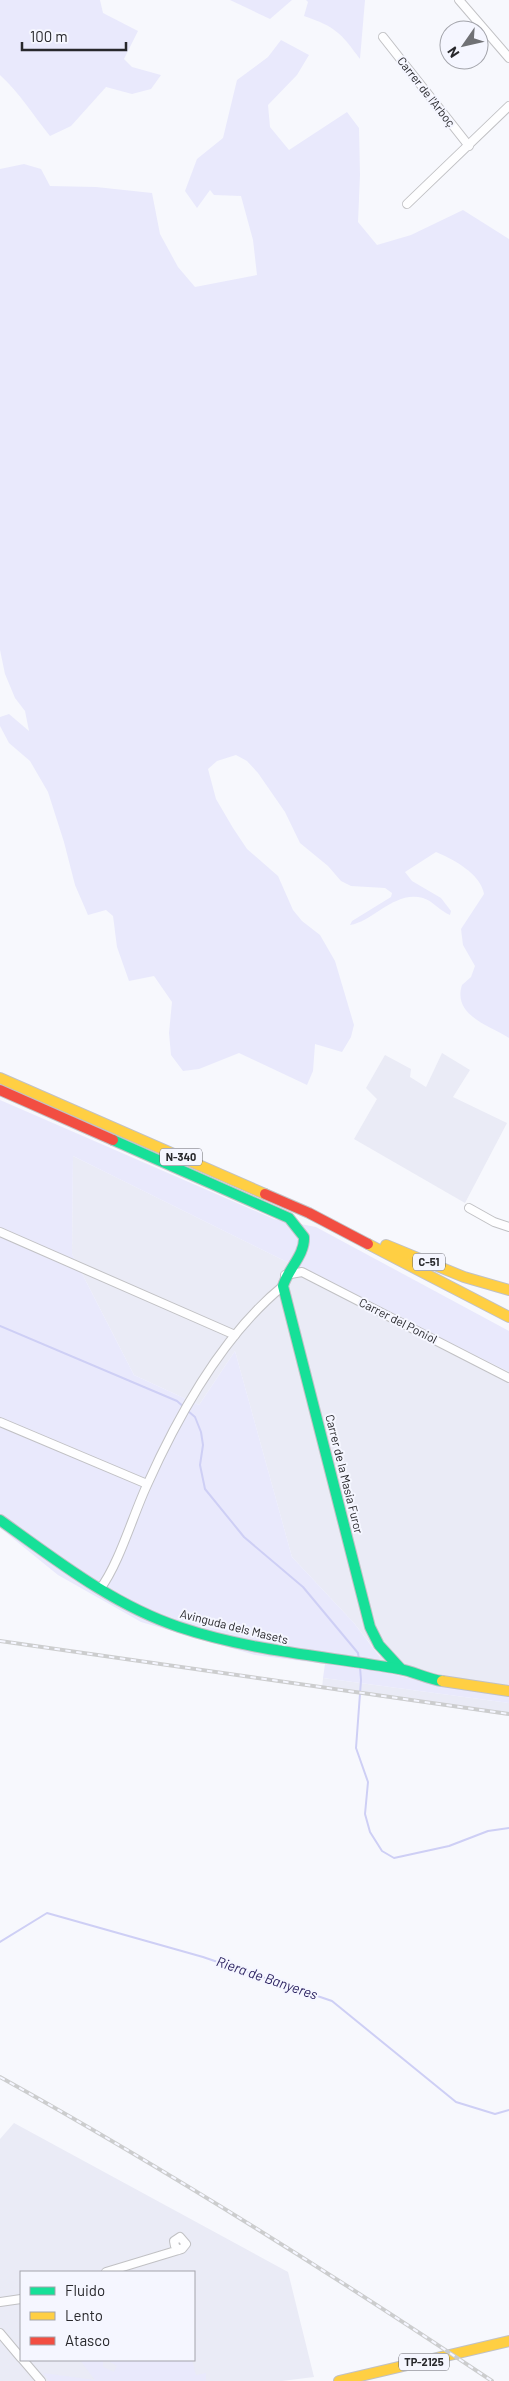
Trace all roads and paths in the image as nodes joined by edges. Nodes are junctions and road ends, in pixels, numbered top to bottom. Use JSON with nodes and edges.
{"nodes":[{"id":1,"x":458,"y":0,"type":"edge"},
{"id":2,"x":383,"y":37,"type":"dead end"},
{"id":3,"x":509,"y":58,"type":"edge"},
{"id":4,"x":509,"y":106,"type":"edge"},
{"id":5,"x":469,"y":146,"type":"junction"},
{"id":6,"x":407,"y":204,"type":"dead end"},
{"id":7,"x":0,"y":1078,"type":"edge"},
{"id":8,"x":0,"y":1090,"type":"edge"},
{"id":9,"x":469,"y":1208,"type":"dead end"},
{"id":10,"x":509,"y":1227,"type":"edge"},
{"id":11,"x":0,"y":1232,"type":"edge"},
{"id":12,"x":360,"y":1239,"type":"junction"},
{"id":13,"x":285,"y":1275,"type":"junction"},
{"id":14,"x":283,"y":1286,"type":"junction"},
{"id":15,"x":509,"y":1290,"type":"edge"},
{"id":16,"x":509,"y":1317,"type":"edge"},
{"id":17,"x":235,"y":1335,"type":"junction"},
{"id":18,"x":509,"y":1378,"type":"edge"},
{"id":19,"x":0,"y":1422,"type":"edge"},
{"id":20,"x":147,"y":1484,"type":"junction"},
{"id":21,"x":0,"y":1520,"type":"edge"},
{"id":22,"x":100,"y":1589,"type":"junction"},
{"id":23,"x":401,"y":1669,"type":"junction"},
{"id":24,"x":509,"y":1691,"type":"edge"},
{"id":25,"x":174,"y":2251,"type":"dead end"},
{"id":26,"x":109,"y":2271,"type":"edge"},
{"id":27,"x":20,"y":2299,"type":"edge"},
{"id":28,"x":0,"y":2302,"type":"edge"},
{"id":29,"x":0,"y":2333,"type":"edge"},
{"id":30,"x":509,"y":2341,"type":"edge"},
{"id":31,"x":20,"y":2357,"type":"edge"},
{"id":32,"x":24,"y":2361,"type":"edge"},
{"id":33,"x":41,"y":2381,"type":"edge"},
{"id":34,"x":339,"y":2381,"type":"edge"}],
"edges":[{"from":1,"to":3,"type":"street"},
{"from":2,"to":5,"type":"street","name":"Carrer de l'Arboç"},
{"from":4,"to":5,"type":"street"},
{"from":5,"to":6,"type":"street"},
{"from":7,"to":12,"type":"street","number":"N-340"},
{"from":8,"to":13,"type":"street"},
{"from":9,"to":10,"type":"street"},
{"from":11,"to":17,"type":"street"},
{"from":12,"to":15,"type":"street","number":"C-51"},
{"from":12,"to":16,"type":"street","number":"N-340"},
{"from":13,"to":14,"type":"street","name":"Carrer de la Masia Furor"},
{"from":13,"to":18,"type":"street","name":"Carrer del Poniol"},
{"from":14,"to":17,"type":"street"},
{"from":14,"to":23,"type":"street","name":"Carrer de la Masia Furor"},
{"from":17,"to":20,"type":"street"},
{"from":19,"to":20,"type":"street"},
{"from":20,"to":22,"type":"street"},
{"from":21,"to":22,"type":"street","name":"Avinguda dels Masets"},
{"from":22,"to":23,"type":"street","name":"Avinguda dels Masets"},
{"from":23,"to":24,"type":"street"},
{"from":25,"to":26,"type":"street"},
{"from":27,"to":28,"type":"street"},
{"from":29,"to":31,"type":"street"},
{"from":30,"to":34,"type":"street","number":"TP-2125"},
{"from":32,"to":33,"type":"street"}]}
